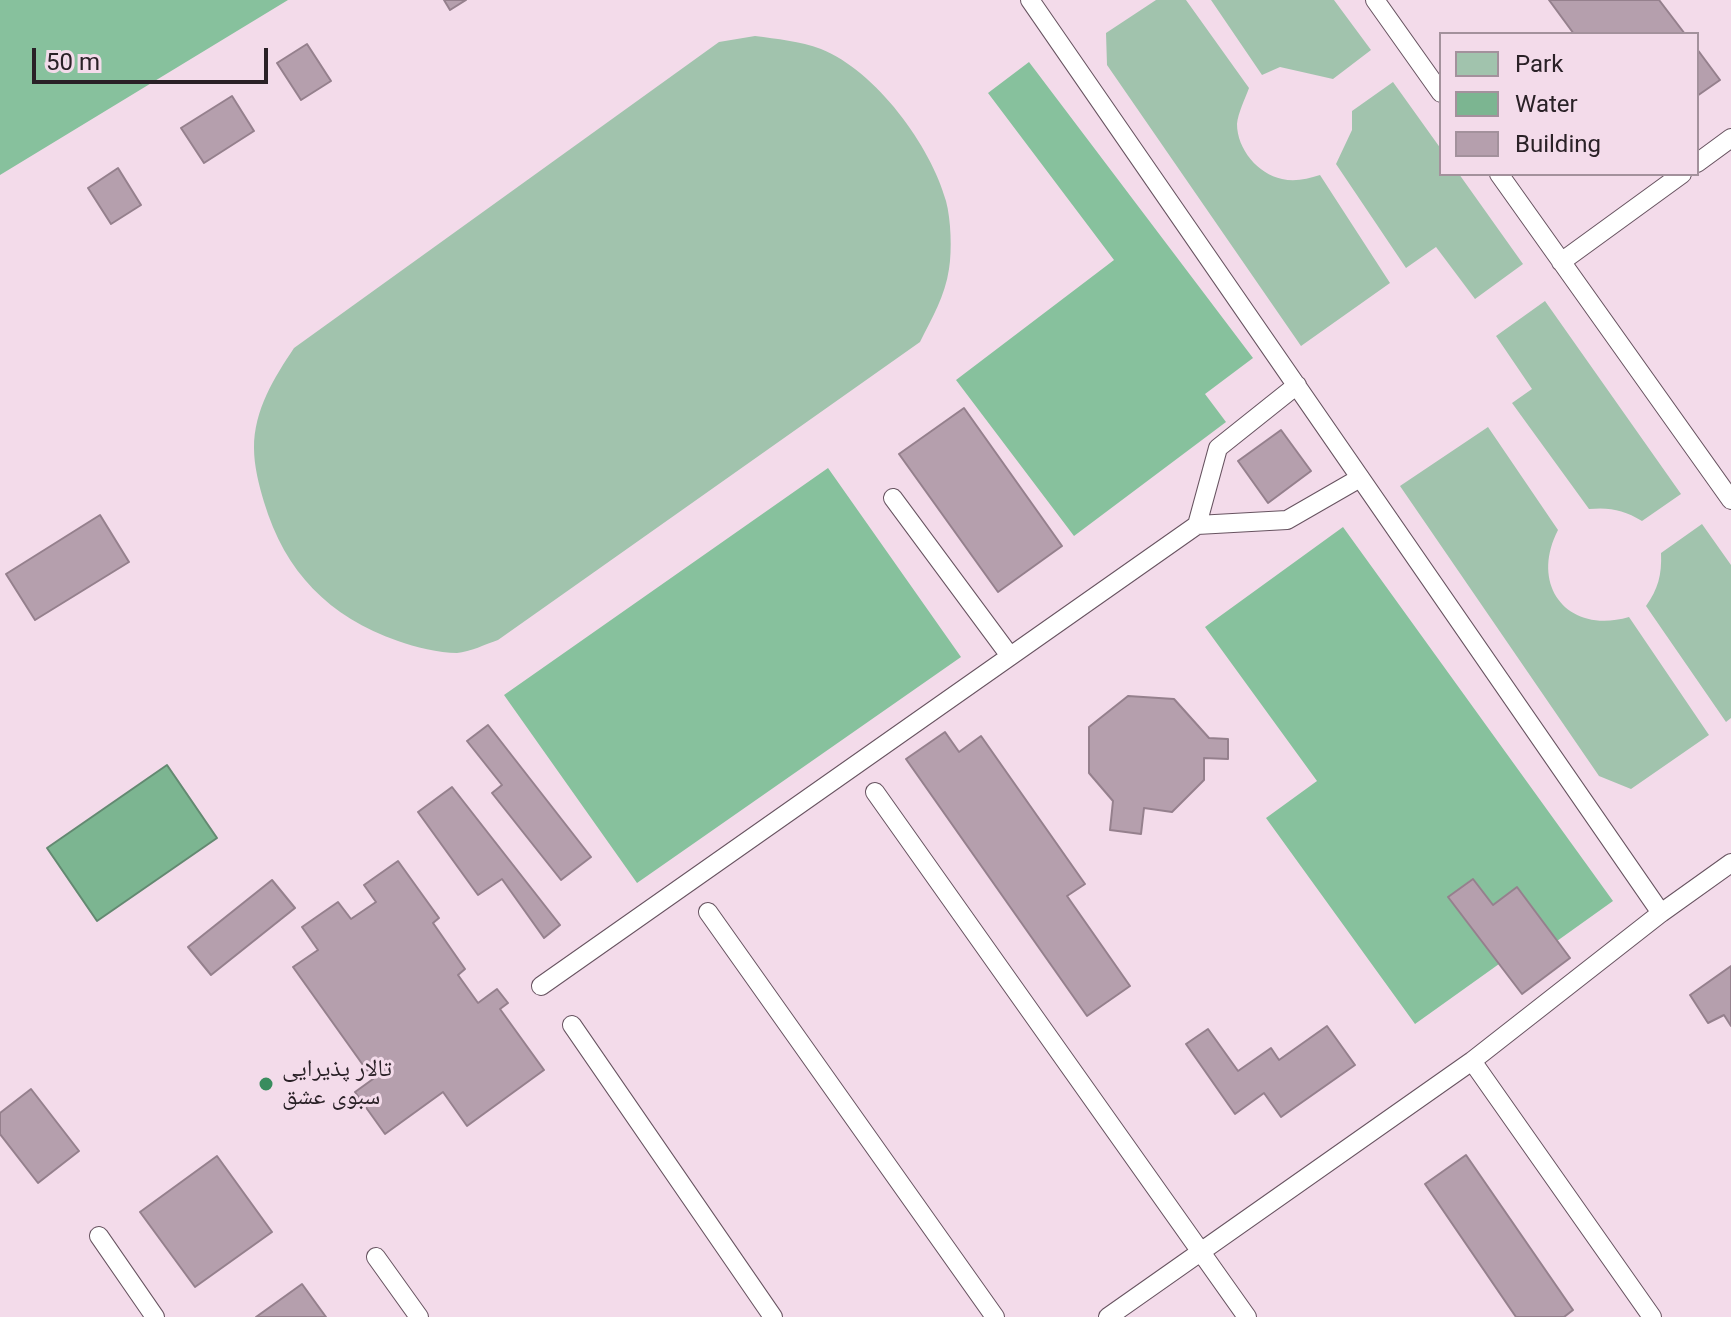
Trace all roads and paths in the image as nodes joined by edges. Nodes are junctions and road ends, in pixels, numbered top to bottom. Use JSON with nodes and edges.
{"nodes":[{"id":1,"x":1030,"y":0,"type":"edge"},
{"id":2,"x":1375,"y":0,"type":"edge"},
{"id":3,"x":1439,"y":90,"type":"edge"},
{"id":4,"x":1731,"y":138,"type":"edge"},
{"id":5,"x":1699,"y":162,"type":"edge"},
{"id":6,"x":1500,"y":176,"type":"edge"},
{"id":7,"x":1679,"y":176,"type":"edge"},
{"id":8,"x":1561,"y":262,"type":"junction"},
{"id":9,"x":1297,"y":385,"type":"junction"},
{"id":10,"x":1360,"y":478,"type":"junction"},
{"id":11,"x":893,"y":498,"type":"dead end"},
{"id":12,"x":1731,"y":500,"type":"edge"},
{"id":13,"x":1197,"y":525,"type":"junction"},
{"id":14,"x":1010,"y":656,"type":"junction"},
{"id":15,"x":875,"y":792,"type":"dead end"},
{"id":16,"x":1731,"y":863,"type":"edge"},
{"id":17,"x":708,"y":912,"type":"dead end"},
{"id":18,"x":1661,"y":913,"type":"junction"},
{"id":19,"x":541,"y":986,"type":"dead end"},
{"id":20,"x":572,"y":1025,"type":"dead end"},
{"id":21,"x":1472,"y":1061,"type":"junction"},
{"id":22,"x":99,"y":1236,"type":"dead end"},
{"id":23,"x":1200,"y":1252,"type":"junction"},
{"id":24,"x":376,"y":1257,"type":"dead end"},
{"id":25,"x":155,"y":1317,"type":"edge"},
{"id":26,"x":419,"y":1317,"type":"edge"},
{"id":27,"x":773,"y":1317,"type":"edge"},
{"id":28,"x":995,"y":1317,"type":"edge"},
{"id":29,"x":1108,"y":1317,"type":"edge"},
{"id":30,"x":1247,"y":1317,"type":"edge"},
{"id":31,"x":1652,"y":1317,"type":"edge"}],
"edges":[{"from":1,"to":9,"type":"lane"},
{"from":2,"to":3,"type":"lane"},
{"from":4,"to":5,"type":"lane"},
{"from":6,"to":8,"type":"lane"},
{"from":7,"to":8,"type":"lane"},
{"from":8,"to":12,"type":"lane"},
{"from":9,"to":10,"type":"lane"},
{"from":9,"to":13,"type":"lane"},
{"from":10,"to":13,"type":"lane"},
{"from":10,"to":18,"type":"lane"},
{"from":11,"to":14,"type":"lane"},
{"from":13,"to":14,"type":"lane"},
{"from":14,"to":19,"type":"lane"},
{"from":15,"to":23,"type":"lane"},
{"from":16,"to":18,"type":"lane"},
{"from":17,"to":28,"type":"lane"},
{"from":18,"to":21,"type":"lane"},
{"from":20,"to":27,"type":"lane"},
{"from":21,"to":23,"type":"lane"},
{"from":21,"to":31,"type":"lane"},
{"from":22,"to":25,"type":"lane"},
{"from":23,"to":29,"type":"lane"},
{"from":23,"to":30,"type":"lane"},
{"from":24,"to":26,"type":"lane"}]}
